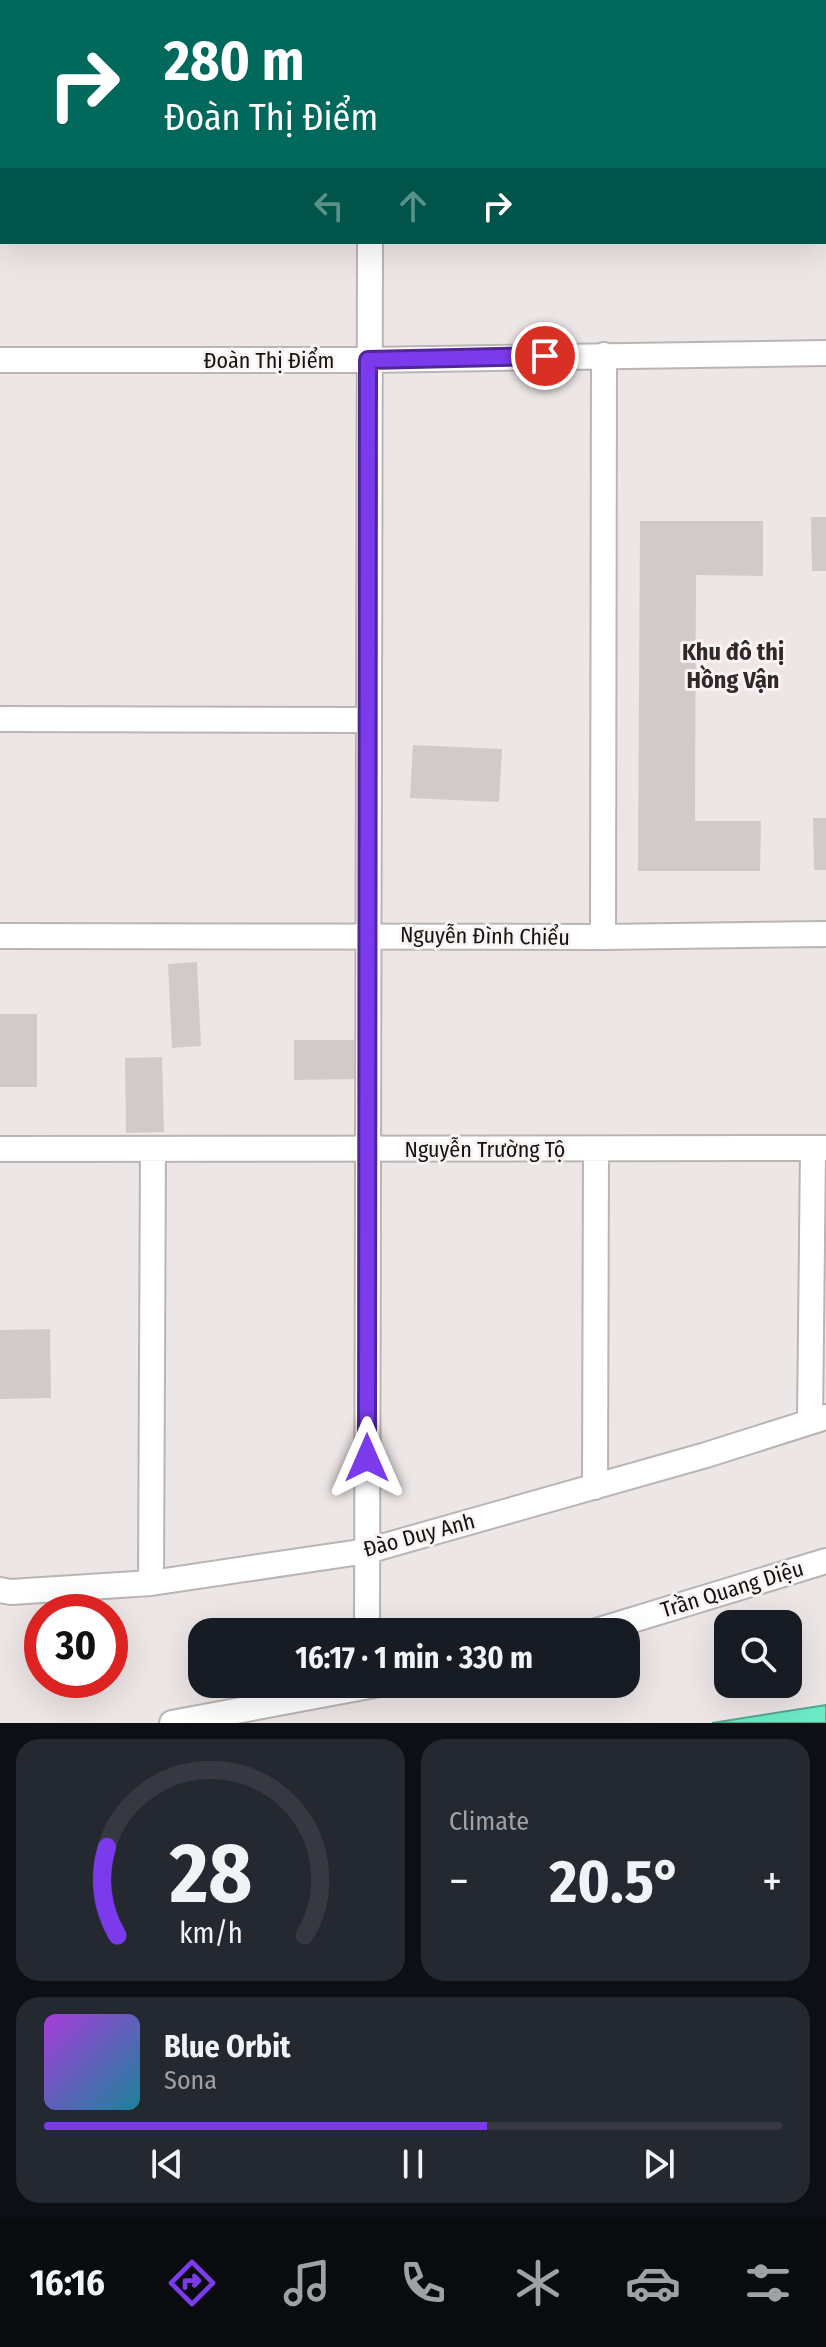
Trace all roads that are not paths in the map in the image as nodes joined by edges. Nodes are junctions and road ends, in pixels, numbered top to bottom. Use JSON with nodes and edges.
{"nodes":[{"id":1,"x":370,"y":244,"type":"edge"},
{"id":2,"x":826,"y":353,"type":"edge"},
{"id":3,"x":604,"y":355,"type":"junction"},
{"id":4,"x":0,"y":360,"type":"edge"},
{"id":5,"x":368,"y":360,"type":"junction"},
{"id":6,"x":0,"y":719,"type":"edge"},
{"id":7,"x":368,"y":720,"type":"junction"},
{"id":8,"x":826,"y":934,"type":"edge"},
{"id":9,"x":368,"y":935,"type":"junction"},
{"id":10,"x":0,"y":936,"type":"edge"},
{"id":11,"x":603,"y":937,"type":"junction"},
{"id":12,"x":819,"y":1148,"type":"edge"},
{"id":13,"x":0,"y":1149,"type":"edge"},
{"id":14,"x":153,"y":1149,"type":"junction"},
{"id":15,"x":596,"y":1149,"type":"junction"},
{"id":16,"x":368,"y":1150,"type":"junction"},
{"id":17,"x":818,"y":1419,"type":"edge"},
{"id":18,"x":595,"y":1487,"type":"junction"},
{"id":19,"x":367,"y":1551,"type":"junction"},
{"id":20,"x":826,"y":1561,"type":"edge"},
{"id":21,"x":151,"y":1583,"type":"junction"},
{"id":22,"x":0,"y":1590,"type":"edge"},
{"id":23,"x":367,"y":1618,"type":"edge"},
{"id":24,"x":639,"y":1618,"type":"edge"},
{"id":25,"x":304,"y":1698,"type":"edge"},
{"id":26,"x":172,"y":1723,"type":"edge"}],
"edges":[{"from":1,"to":5,"type":"street"},
{"from":2,"to":3,"type":"street","name":"Đoàn Thị Điểm"},
{"from":3,"to":5,"type":"street","name":"Đoàn Thị Điểm"},
{"from":3,"to":11,"type":"street"},
{"from":4,"to":5,"type":"street","name":"Đoàn Thị Điểm"},
{"from":5,"to":7,"type":"street"},
{"from":6,"to":7,"type":"street"},
{"from":7,"to":9,"type":"street"},
{"from":8,"to":11,"type":"street","name":"Nguyễn Đình Chiểu"},
{"from":9,"to":10,"type":"street","name":"Nguyễn Đình Chiểu"},
{"from":9,"to":11,"type":"street","name":"Nguyễn Đình Chiểu"},
{"from":9,"to":16,"type":"street"},
{"from":12,"to":15,"type":"street","name":"Nguyễn Trường Tộ"},
{"from":12,"to":17,"type":"street"},
{"from":13,"to":14,"type":"street","name":"Nguyễn Trường Tộ"},
{"from":14,"to":16,"type":"street","name":"Nguyễn Trường Tộ"},
{"from":14,"to":21,"type":"street"},
{"from":15,"to":16,"type":"street","name":"Nguyễn Trường Tộ"},
{"from":15,"to":18,"type":"street"},
{"from":16,"to":19,"type":"street"},
{"from":17,"to":18,"type":"street","name":"Đào Duy Anh"},
{"from":18,"to":19,"type":"street","name":"Đào Duy Anh"},
{"from":19,"to":21,"type":"street","name":"Đào Duy Anh"},
{"from":19,"to":23,"type":"street"},
{"from":20,"to":24,"type":"street","name":"Trần Quang Diệu"},
{"from":21,"to":22,"type":"street","name":"Đào Duy Anh"},
{"from":25,"to":26,"type":"street"}]}
